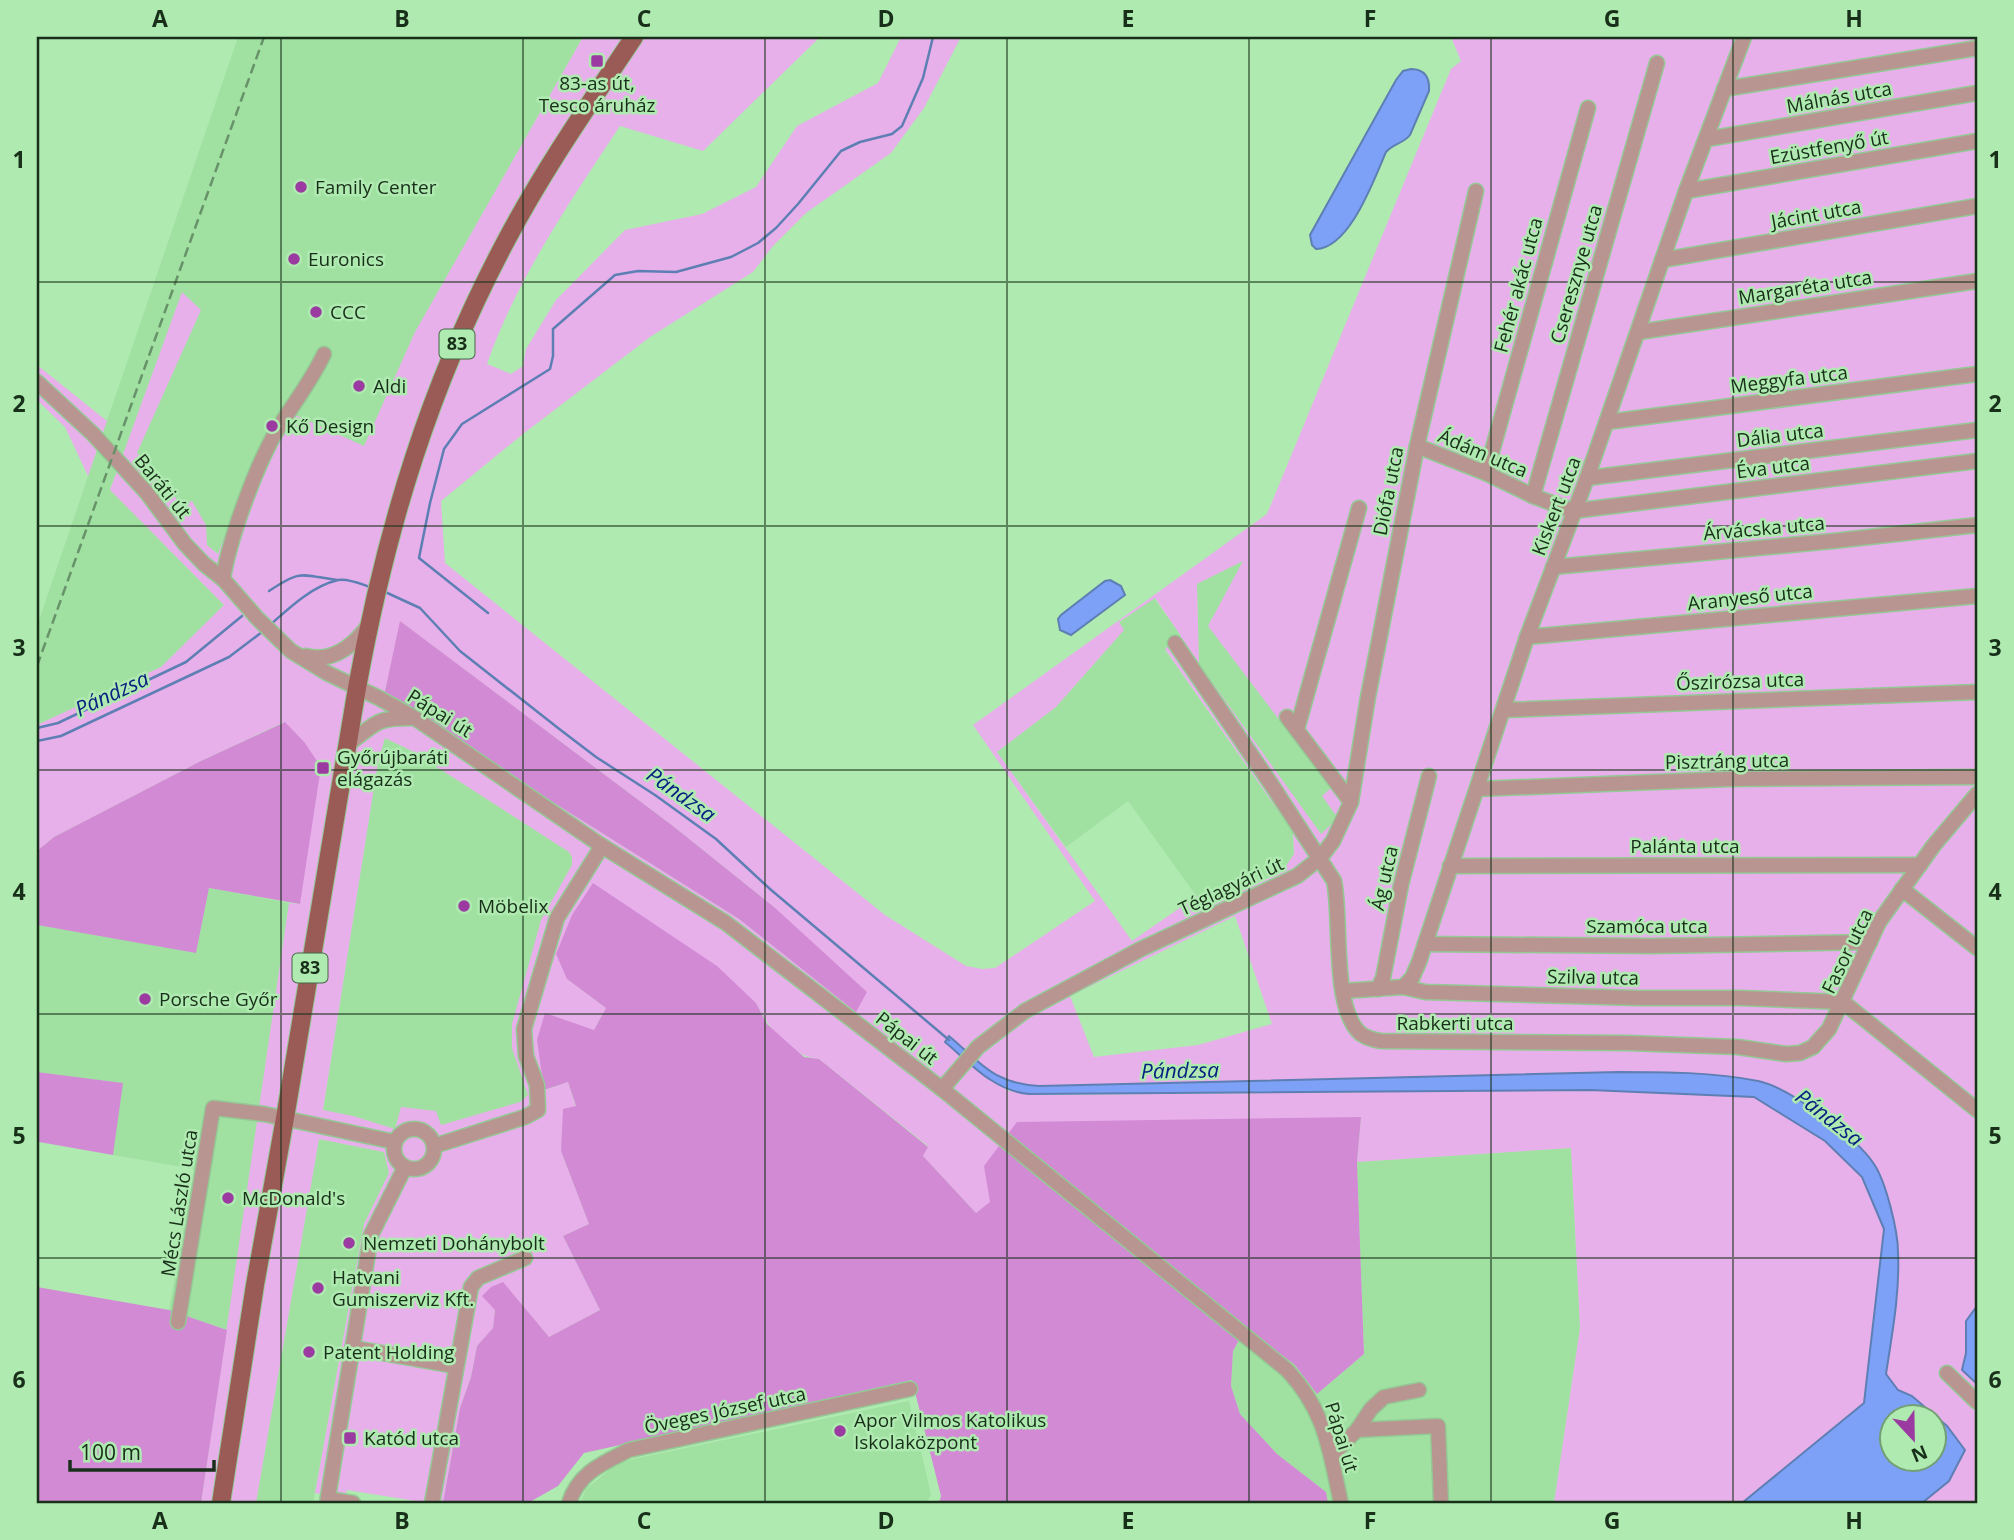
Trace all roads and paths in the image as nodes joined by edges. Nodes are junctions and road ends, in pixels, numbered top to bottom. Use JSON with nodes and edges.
{"nodes":[{"id":1,"x":634,"y":37,"type":"edge"},
{"id":2,"x":1744,"y":37,"type":"edge"},
{"id":3,"x":1977,"y":48,"type":"edge"},
{"id":4,"x":1657,"y":63,"type":"dead end"},
{"id":5,"x":1724,"y":89,"type":"junction"},
{"id":6,"x":1977,"y":93,"type":"edge"},
{"id":7,"x":1588,"y":107,"type":"dead end"},
{"id":8,"x":1707,"y":139,"type":"junction"},
{"id":9,"x":1977,"y":141,"type":"edge"},
{"id":10,"x":1476,"y":191,"type":"dead end"},
{"id":11,"x":1686,"y":191,"type":"junction"},
{"id":12,"x":1977,"y":206,"type":"edge"},
{"id":13,"x":1662,"y":260,"type":"junction"},
{"id":14,"x":1977,"y":281,"type":"edge"},
{"id":15,"x":1639,"y":332,"type":"junction"},
{"id":16,"x":324,"y":354,"type":"dead end"},
{"id":17,"x":1977,"y":374,"type":"edge"},
{"id":18,"x":37,"y":382,"type":"edge"},
{"id":19,"x":1607,"y":422,"type":"junction"},
{"id":20,"x":1977,"y":430,"type":"edge"},
{"id":21,"x":1417,"y":446,"type":"junction"},
{"id":22,"x":1977,"y":461,"type":"edge"},
{"id":23,"x":1486,"y":473,"type":"junction"},
{"id":24,"x":1587,"y":478,"type":"junction"},
{"id":25,"x":1533,"y":496,"type":"junction"},
{"id":26,"x":1359,"y":508,"type":"dead end"},
{"id":27,"x":1573,"y":511,"type":"junction"},
{"id":28,"x":1977,"y":525,"type":"edge"},
{"id":29,"x":1553,"y":567,"type":"junction"},
{"id":30,"x":223,"y":579,"type":"junction"},
{"id":31,"x":1977,"y":596,"type":"edge"},
{"id":32,"x":369,"y":623,"type":"junction"},
{"id":33,"x":1527,"y":637,"type":"junction"},
{"id":34,"x":1175,"y":643,"type":"dead end"},
{"id":35,"x":291,"y":651,"type":"junction"},
{"id":36,"x":357,"y":688,"type":"junction"},
{"id":37,"x":1977,"y":692,"type":"edge"},
{"id":38,"x":1505,"y":710,"type":"junction"},
{"id":39,"x":1287,"y":717,"type":"dead end"},
{"id":40,"x":415,"y":718,"type":"junction"},
{"id":41,"x":1297,"y":729,"type":"junction"},
{"id":42,"x":348,"y":744,"type":"junction"},
{"id":43,"x":1429,"y":776,"type":"dead end"},
{"id":44,"x":1977,"y":777,"type":"edge"},
{"id":45,"x":1477,"y":789,"type":"junction"},
{"id":46,"x":1977,"y":794,"type":"edge"},
{"id":47,"x":1351,"y":802,"type":"junction"},
{"id":48,"x":602,"y":846,"type":"junction"},
{"id":49,"x":1320,"y":858,"type":"junction"},
{"id":50,"x":1920,"y":865,"type":"junction"},
{"id":51,"x":1450,"y":866,"type":"junction"},
{"id":52,"x":1902,"y":889,"type":"junction"},
{"id":53,"x":1870,"y":942,"type":"junction"},
{"id":54,"x":1425,"y":943,"type":"junction"},
{"id":55,"x":1977,"y":948,"type":"edge"},
{"id":56,"x":1403,"y":988,"type":"junction"},
{"id":57,"x":1378,"y":989,"type":"junction"},
{"id":58,"x":1343,"y":991,"type":"junction"},
{"id":59,"x":1843,"y":1002,"type":"junction"},
{"id":60,"x":1800,"y":1053,"type":"joint"},
{"id":61,"x":942,"y":1089,"type":"junction"},
{"id":62,"x":1977,"y":1110,"type":"edge"},
{"id":63,"x":285,"y":1118,"type":"junction"},
{"id":64,"x":395,"y":1142,"type":"junction"},
{"id":65,"x":434,"y":1146,"type":"junction"},
{"id":66,"x":405,"y":1167,"type":"junction"},
{"id":67,"x":525,"y":1258,"type":"dead end"},
{"id":68,"x":178,"y":1322,"type":"dead end"},
{"id":69,"x":354,"y":1348,"type":"junction"},
{"id":70,"x":455,"y":1366,"type":"junction"},
{"id":71,"x":1947,"y":1373,"type":"dead end"},
{"id":72,"x":910,"y":1389,"type":"dead end"},
{"id":73,"x":1419,"y":1390,"type":"dead end"},
{"id":74,"x":1977,"y":1402,"type":"edge"},
{"id":75,"x":1357,"y":1430,"type":"junction"},
{"id":76,"x":1331,"y":1457,"type":"junction"},
{"id":77,"x":328,"y":1501,"type":"edge"},
{"id":78,"x":566,"y":1501,"type":"edge"},
{"id":79,"x":221,"y":1503,"type":"edge"},
{"id":80,"x":353,"y":1503,"type":"edge"},
{"id":81,"x":432,"y":1503,"type":"edge"},
{"id":82,"x":1341,"y":1503,"type":"edge"},
{"id":83,"x":1441,"y":1503,"type":"edge"}],
"edges":[{"from":1,"to":32,"type":"main road","number":"83"},
{"from":2,"to":5,"type":"street","name":"Kiskert utca"},
{"from":3,"to":5,"type":"street"},
{"from":4,"to":25,"type":"street","name":"Cseresznye utca"},
{"from":5,"to":8,"type":"street","name":"Kiskert utca"},
{"from":6,"to":8,"type":"street","name":"Málnás utca"},
{"from":7,"to":23,"type":"street","name":"Fehér akác utca"},
{"from":8,"to":11,"type":"street","name":"Kiskert utca"},
{"from":9,"to":11,"type":"street","name":"Ezüstfenyő út"},
{"from":10,"to":21,"type":"street","name":"Diófa utca"},
{"from":11,"to":13,"type":"street","name":"Kiskert utca"},
{"from":12,"to":13,"type":"street","name":"Jácint utca"},
{"from":13,"to":15,"type":"street","name":"Kiskert utca"},
{"from":14,"to":15,"type":"street","name":"Margaréta utca"},
{"from":15,"to":19,"type":"street","name":"Kiskert utca"},
{"from":16,"to":30,"type":"street"},
{"from":17,"to":19,"type":"street","name":"Meggyfa utca"},
{"from":18,"to":30,"type":"street","name":"Baráti út"},
{"from":19,"to":24,"type":"street","name":"Kiskert utca"},
{"from":20,"to":24,"type":"street","name":"Dália utca"},
{"from":21,"to":23,"type":"street","name":"Ádám utca"},
{"from":21,"to":47,"type":"street","name":"Diófa utca"},
{"from":22,"to":27,"type":"street","name":"Éva utca"},
{"from":23,"to":25,"type":"street","name":"Ádám utca"},
{"from":24,"to":27,"type":"street","name":"Kiskert utca"},
{"from":25,"to":27,"type":"street","name":"Ádám utca"},
{"from":26,"to":41,"type":"street"},
{"from":27,"to":29,"type":"street","name":"Kiskert utca"},
{"from":28,"to":29,"type":"street","name":"Árvácska utca"},
{"from":29,"to":33,"type":"street","name":"Kiskert utca"},
{"from":30,"to":35,"type":"street","name":"Baráti út"},
{"from":31,"to":33,"type":"street","name":"Aranyeső utca"},
{"from":32,"to":35,"type":"street"},
{"from":32,"to":36,"type":"main road","number":"83"},
{"from":33,"to":38,"type":"street","name":"Kiskert utca"},
{"from":34,"to":49,"type":"street"},
{"from":35,"to":36,"type":"street","name":"Pápai út"},
{"from":36,"to":40,"type":"street","name":"Pápai út"},
{"from":36,"to":42,"type":"main road","number":"83"},
{"from":37,"to":38,"type":"street","name":"Őszirózsa utca"},
{"from":38,"to":45,"type":"street","name":"Kiskert utca"},
{"from":39,"to":41,"type":"street"},
{"from":40,"to":42,"type":"street"},
{"from":40,"to":48,"type":"street","name":"Pápai út"},
{"from":41,"to":47,"type":"street"},
{"from":42,"to":63,"type":"main road","number":"83"},
{"from":43,"to":57,"type":"street","name":"Ág utca"},
{"from":44,"to":45,"type":"street","name":"Pisztráng utca"},
{"from":45,"to":51,"type":"street","name":"Kiskert utca"},
{"from":46,"to":50,"type":"street","name":"Fasor utca"},
{"from":47,"to":49,"type":"street"},
{"from":48,"to":61,"type":"street","name":"Pápai út"},
{"from":48,"to":65,"type":"street"},
{"from":49,"to":58,"type":"street","name":"Rabkerti utca"},
{"from":49,"to":61,"type":"street","name":"Téglagyári út"},
{"from":50,"to":51,"type":"street","name":"Palánta utca"},
{"from":50,"to":52,"type":"street","name":"Fasor utca"},
{"from":51,"to":54,"type":"street","name":"Kiskert utca"},
{"from":52,"to":53,"type":"street","name":"Fasor utca"},
{"from":52,"to":55,"type":"street"},
{"from":53,"to":54,"type":"street","name":"Szamóca utca"},
{"from":53,"to":59,"type":"street","name":"Fasor utca"},
{"from":54,"to":56,"type":"street","name":"Kiskert utca"},
{"from":56,"to":57,"type":"street","name":"Szilva utca"},
{"from":56,"to":59,"type":"street","name":"Szilva utca"},
{"from":57,"to":58,"type":"street","name":"Szilva utca"},
{"from":58,"to":60,"type":"street","name":"Rabkerti utca"},
{"from":59,"to":60,"type":"street","name":"Fasor utca"},
{"from":59,"to":62,"type":"street"},
{"from":61,"to":76,"type":"street","name":"Pápai út"},
{"from":63,"to":64,"type":"street","name":"Mécs László utca"},
{"from":63,"to":68,"type":"street","name":"Mécs László utca"},
{"from":63,"to":79,"type":"main road","number":"83"},
{"from":64,"to":65,"type":"street","name":"Mécs László utca"},
{"from":64,"to":66,"type":"street"},
{"from":65,"to":66,"type":"street"},
{"from":66,"to":69,"type":"street"},
{"from":67,"to":70,"type":"street"},
{"from":69,"to":70,"type":"street"},
{"from":69,"to":77,"type":"street"},
{"from":70,"to":81,"type":"street"},
{"from":71,"to":74,"type":"street"},
{"from":72,"to":78,"type":"street","name":"Öveges József utca"},
{"from":73,"to":75,"type":"street"},
{"from":75,"to":76,"type":"street"},
{"from":75,"to":83,"type":"street"},
{"from":76,"to":82,"type":"street","name":"Pápai út"},
{"from":77,"to":80,"type":"street"}]}
